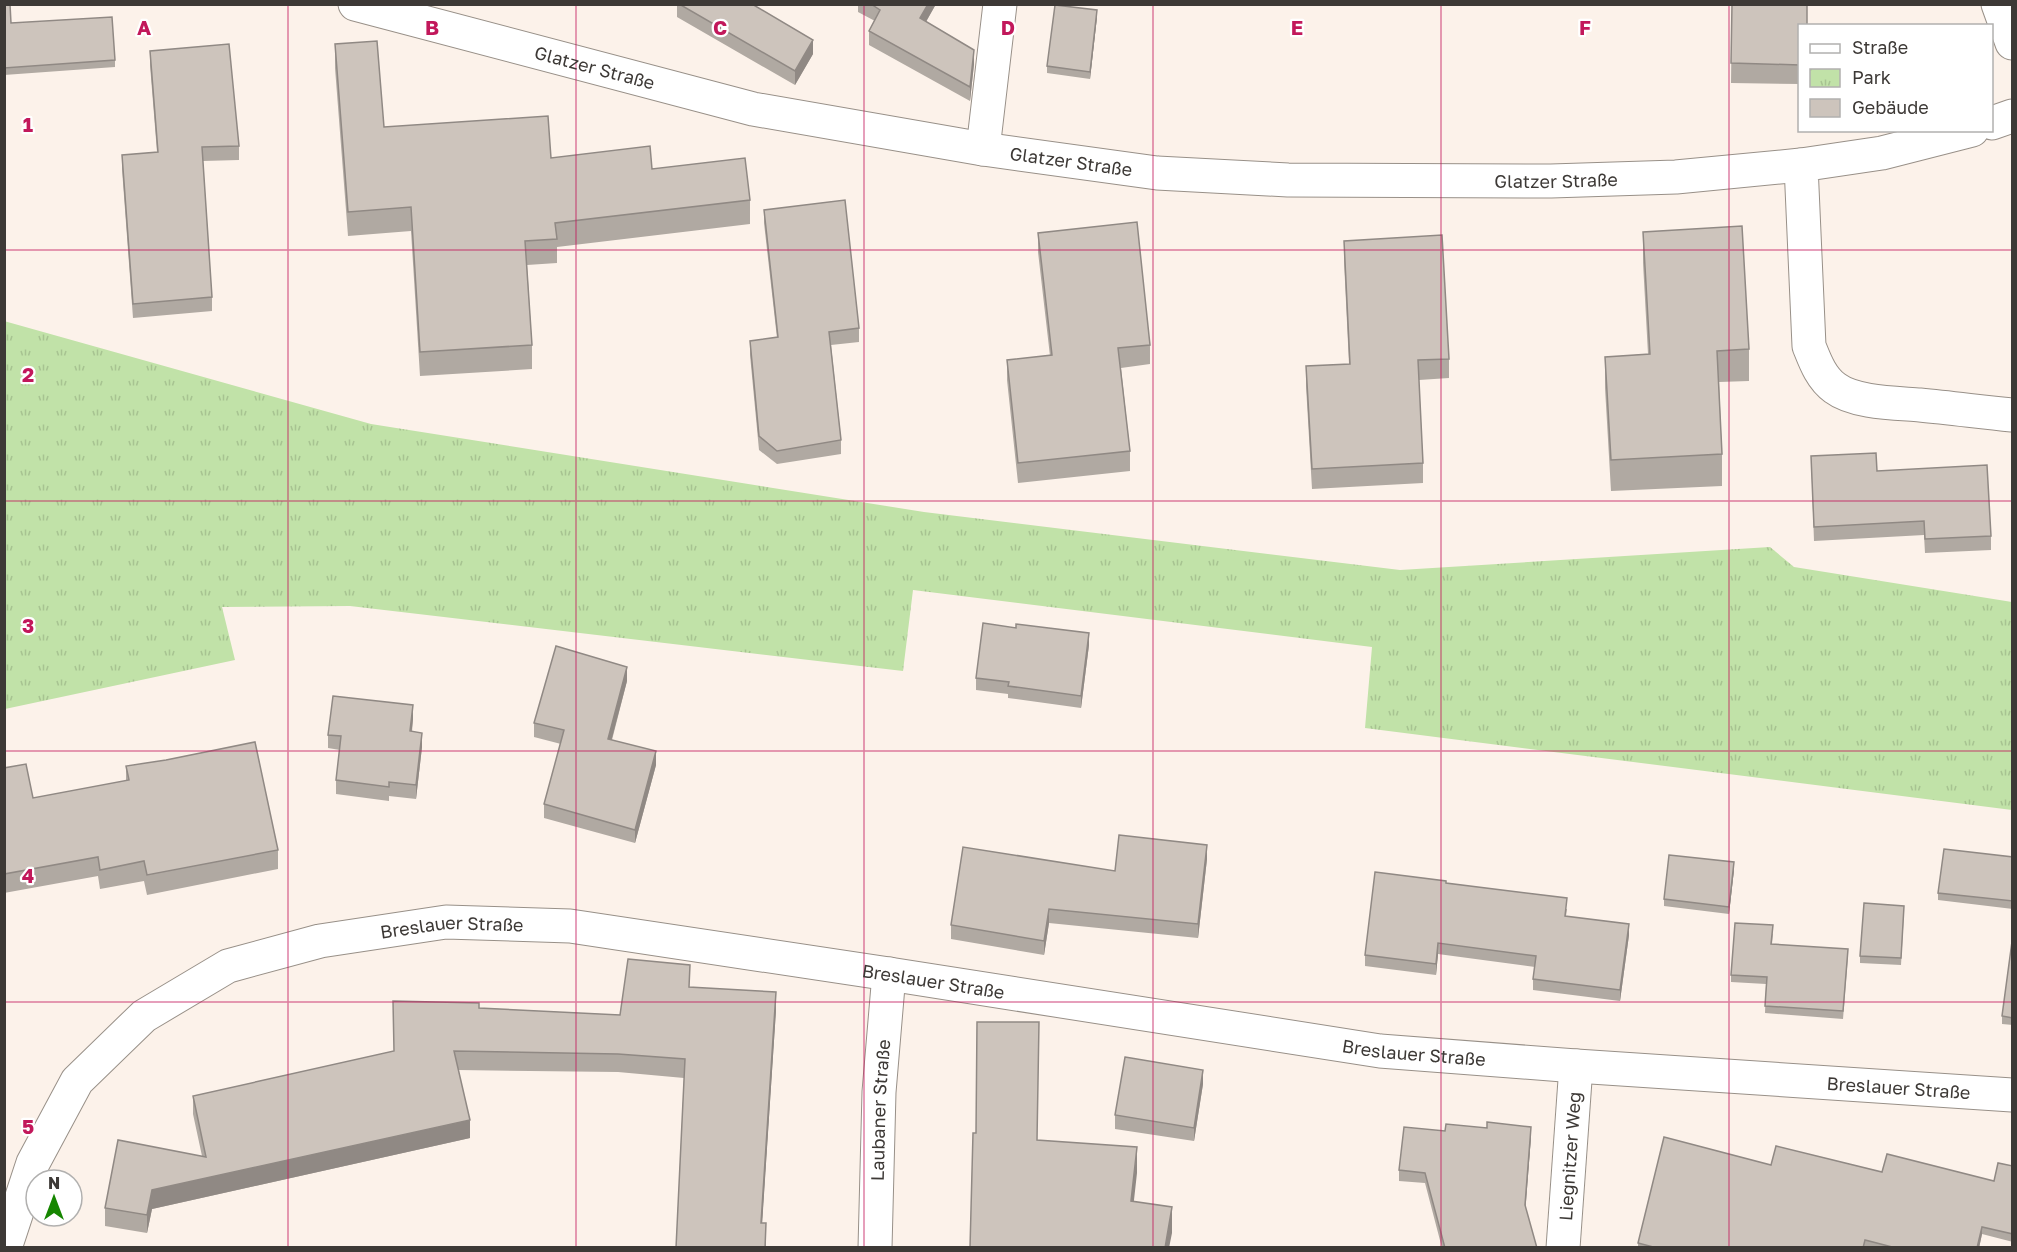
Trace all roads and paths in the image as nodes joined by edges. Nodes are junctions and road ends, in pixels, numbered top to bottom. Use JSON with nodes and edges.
{"nodes":[{"id":1,"x":356,"y":4,"type":"edge"},
{"id":2,"x":1000,"y":4,"type":"edge"},
{"id":3,"x":1998,"y":4,"type":"edge"},
{"id":4,"x":2013,"y":43,"type":"edge"},
{"id":5,"x":2013,"y":116,"type":"edge"},
{"id":6,"x":1993,"y":123,"type":"edge"},
{"id":7,"x":1964,"y":132,"type":"edge"},
{"id":8,"x":983,"y":149,"type":"junction"},
{"id":9,"x":1801,"y":165,"type":"junction"},
{"id":10,"x":2013,"y":415,"type":"edge"},
{"id":11,"x":889,"y":974,"type":"junction"},
{"id":12,"x":1576,"y":1066,"type":"junction"},
{"id":13,"x":2013,"y":1095,"type":"edge"},
{"id":14,"x":5,"y":1248,"type":"edge"},
{"id":15,"x":875,"y":1248,"type":"edge"},
{"id":16,"x":1563,"y":1248,"type":"edge"}],
"edges":[{"from":1,"to":8,"type":"street","name":"Glatzer Straße"},
{"from":2,"to":8,"type":"street"},
{"from":3,"to":4,"type":"street"},
{"from":5,"to":6,"type":"street"},
{"from":7,"to":9,"type":"street","name":"Glatzer Straße"},
{"from":8,"to":9,"type":"street","name":"Glatzer Straße"},
{"from":9,"to":10,"type":"street"},
{"from":11,"to":12,"type":"street","name":"Breslauer Straße"},
{"from":11,"to":14,"type":"street","name":"Breslauer Straße"},
{"from":11,"to":15,"type":"street","name":"Laubaner Straße"},
{"from":12,"to":13,"type":"street","name":"Breslauer Straße"},
{"from":12,"to":16,"type":"street","name":"Liegnitzer Weg"}]}
